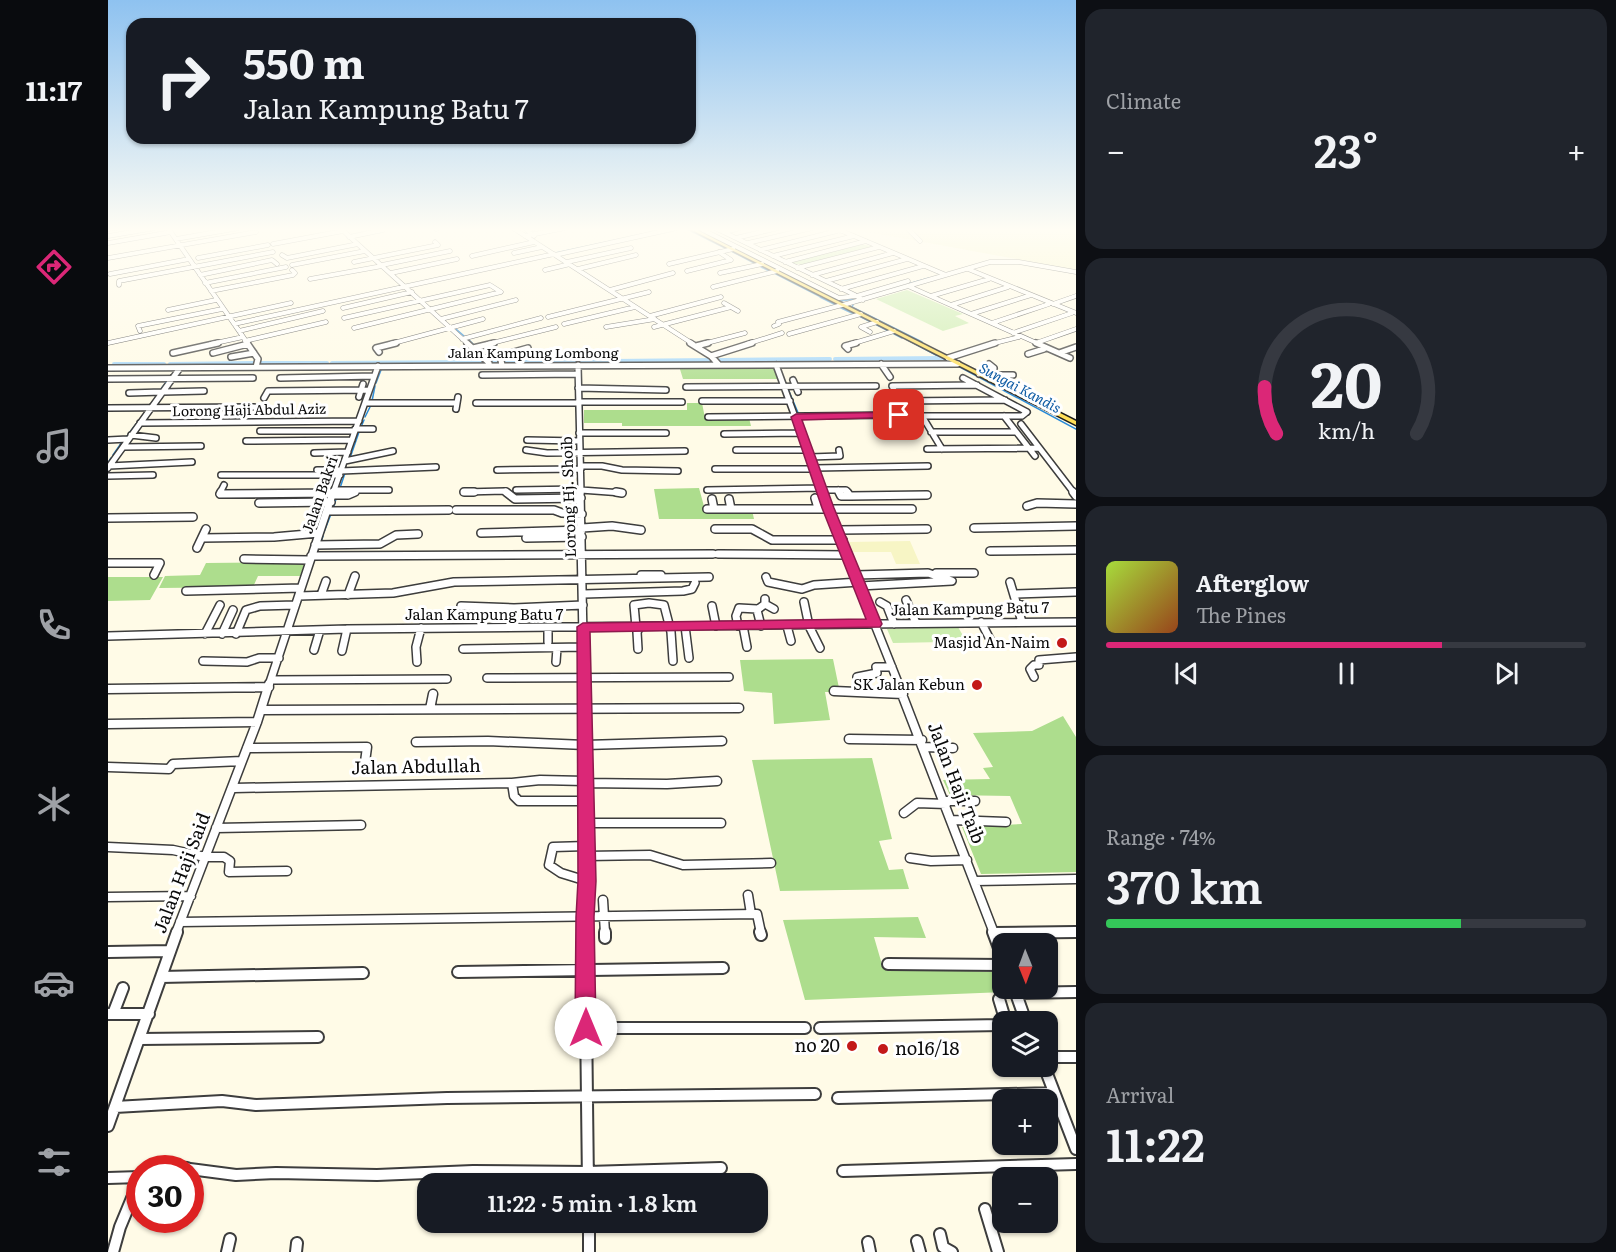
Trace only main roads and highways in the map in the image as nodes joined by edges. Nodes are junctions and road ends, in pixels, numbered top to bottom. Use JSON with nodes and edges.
{"nodes":[{"id":1,"x":807,"y":286,"type":"edge"},
{"id":2,"x":1072,"y":419,"type":"edge"}],
"edges":[{"from":1,"to":2,"type":"main road"}]}
